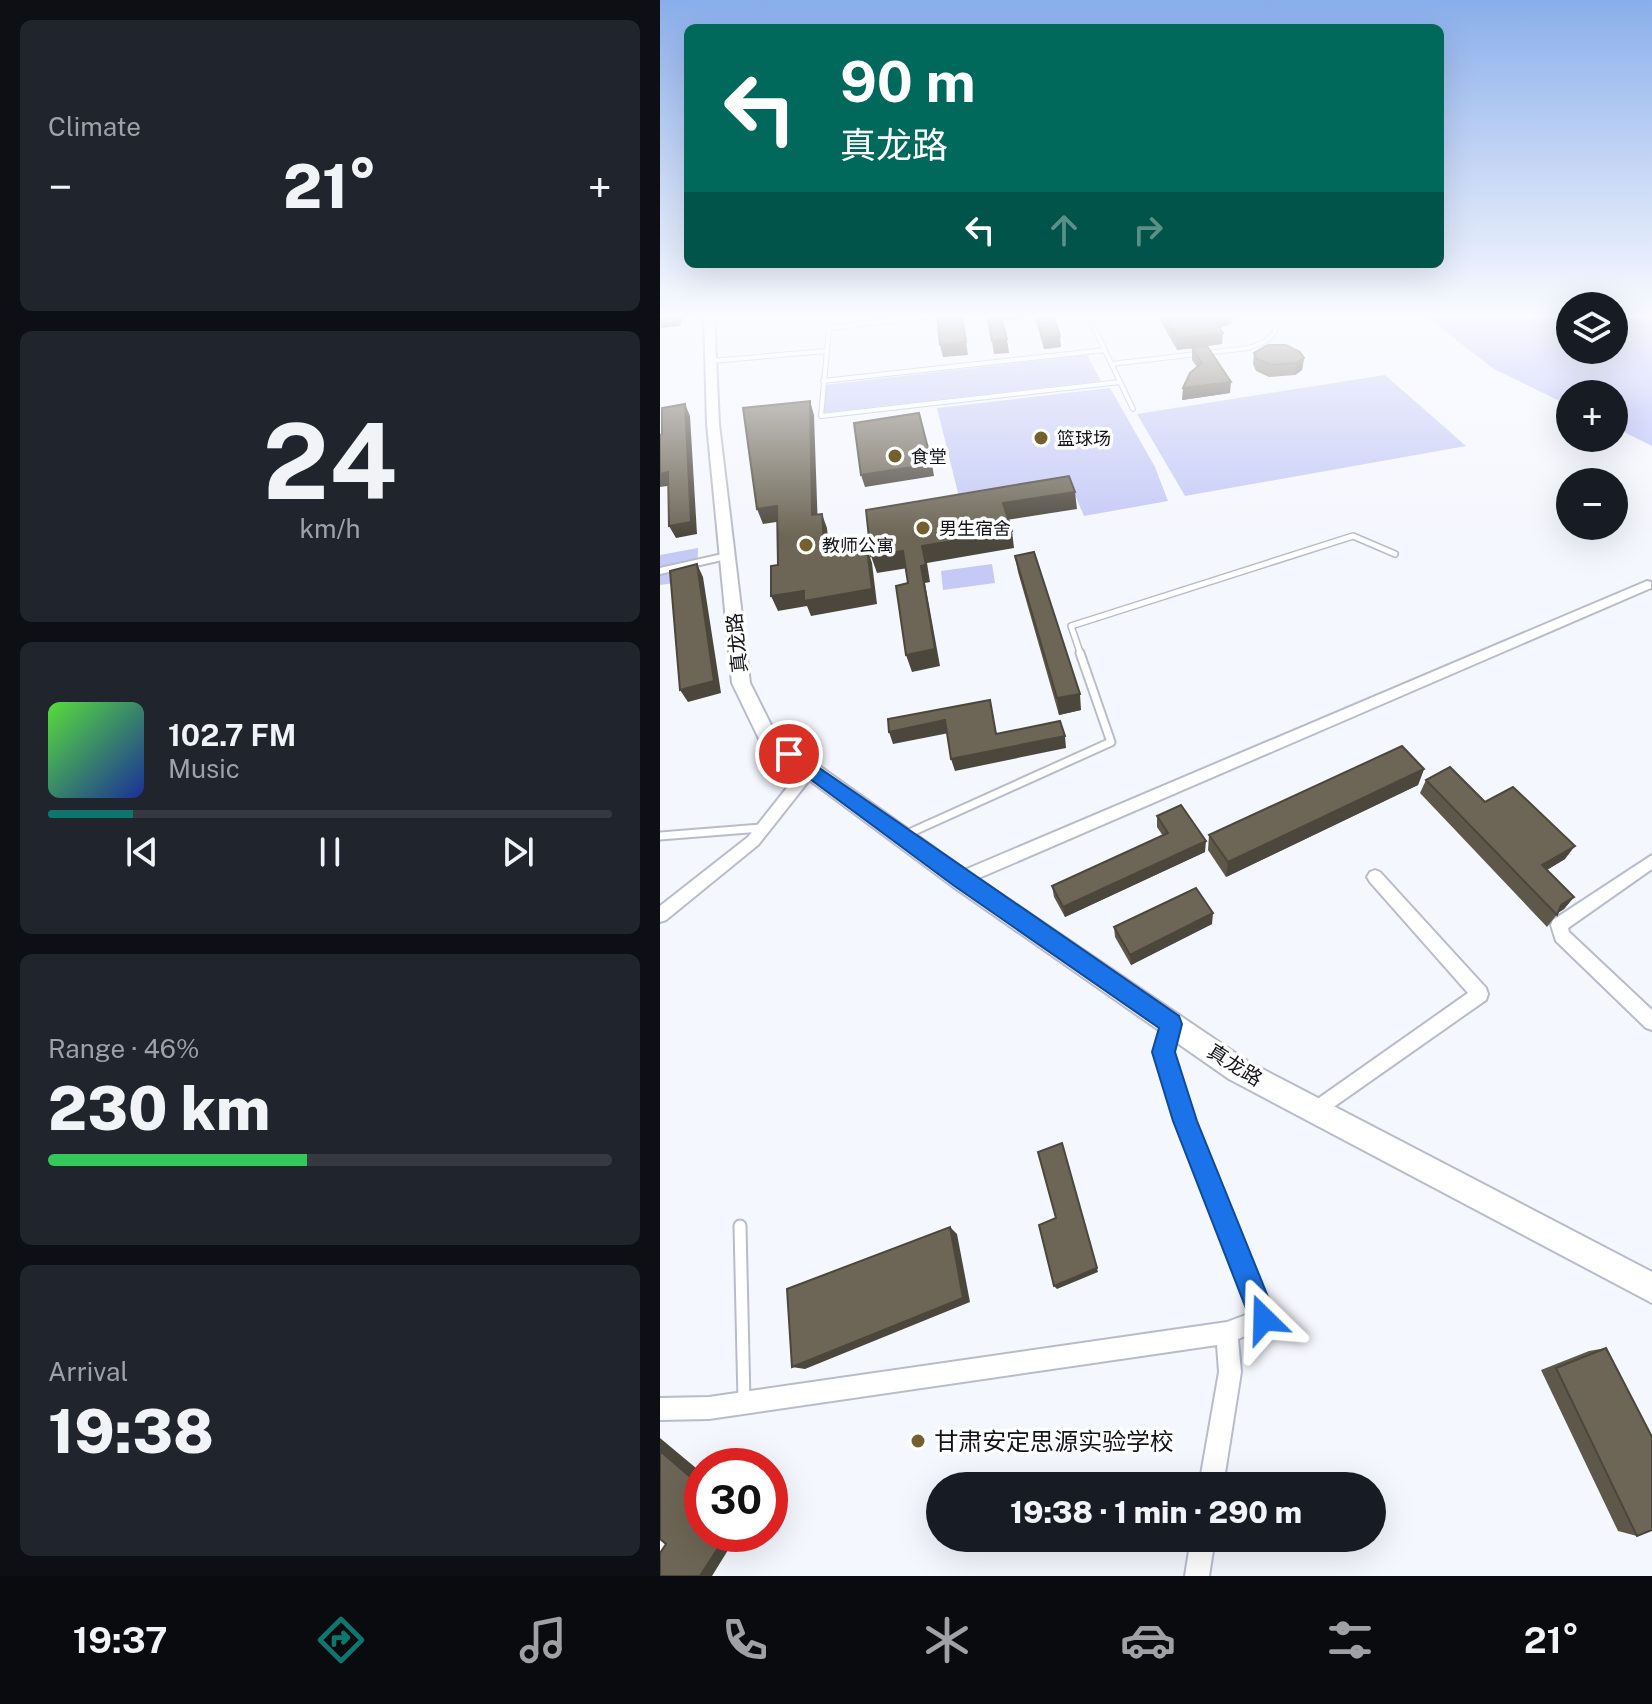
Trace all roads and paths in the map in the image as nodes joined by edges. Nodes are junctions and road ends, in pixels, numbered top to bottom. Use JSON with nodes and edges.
{"nodes":[{"id":1,"x":712,"y":389,"type":"edge"},
{"id":2,"x":823,"y":389,"type":"edge"},
{"id":3,"x":1062,"y":389,"type":"edge"},
{"id":4,"x":1123,"y":389,"type":"edge"},
{"id":5,"x":1133,"y":409,"type":"dead end"},
{"id":6,"x":1395,"y":554,"type":"dead end"},
{"id":7,"x":727,"y":556,"type":"junction"},
{"id":8,"x":660,"y":571,"type":"edge"},
{"id":9,"x":1647,"y":585,"type":"dead end"},
{"id":10,"x":810,"y":769,"type":"junction"},
{"id":11,"x":763,"y":828,"type":"junction"},
{"id":12,"x":660,"y":836,"type":"edge"},
{"id":13,"x":903,"y":836,"type":"junction"},
{"id":14,"x":1645,"y":865,"type":"edge"},
{"id":15,"x":1375,"y":877,"type":"dead end"},
{"id":16,"x":960,"y":879,"type":"junction"},
{"id":17,"x":1652,"y":881,"type":"edge"},
{"id":18,"x":667,"y":905,"type":"edge"},
{"id":19,"x":660,"y":915,"type":"edge"},
{"id":20,"x":1652,"y":1022,"type":"edge"},
{"id":21,"x":1171,"y":1024,"type":"junction"},
{"id":22,"x":1315,"y":1111,"type":"junction"},
{"id":23,"x":740,"y":1226,"type":"dead end"},
{"id":24,"x":1652,"y":1288,"type":"edge"},
{"id":25,"x":1227,"y":1333,"type":"junction"},
{"id":26,"x":744,"y":1403,"type":"junction"},
{"id":27,"x":660,"y":1409,"type":"edge"},
{"id":28,"x":1213,"y":1472,"type":"edge"},
{"id":29,"x":1201,"y":1552,"type":"edge"},
{"id":30,"x":1197,"y":1576,"type":"edge"}],
"edges":[{"from":1,"to":7,"type":"main road","name":"真龙路"},
{"from":2,"to":3,"type":"lane"},
{"from":4,"to":5,"type":"lane"},
{"from":6,"to":13,"type":"lane"},
{"from":7,"to":8,"type":"street"},
{"from":7,"to":10,"type":"main road","name":"真龙路"},
{"from":9,"to":16,"type":"street"},
{"from":10,"to":11,"type":"street"},
{"from":10,"to":13,"type":"main road","name":"真龙路"},
{"from":11,"to":12,"type":"lane"},
{"from":11,"to":18,"type":"street"},
{"from":13,"to":16,"type":"main road","name":"真龙路"},
{"from":14,"to":17,"type":"street"},
{"from":14,"to":20,"type":"street"},
{"from":15,"to":22,"type":"street"},
{"from":16,"to":21,"type":"main road","name":"真龙路"},
{"from":18,"to":19,"type":"street"},
{"from":21,"to":22,"type":"main road","name":"真龙路"},
{"from":21,"to":25,"type":"street"},
{"from":22,"to":24,"type":"main road","name":"真龙路"},
{"from":23,"to":26,"type":"lane"},
{"from":25,"to":26,"type":"street"},
{"from":25,"to":28,"type":"street"},
{"from":26,"to":27,"type":"street"},
{"from":29,"to":30,"type":"street"}]}
